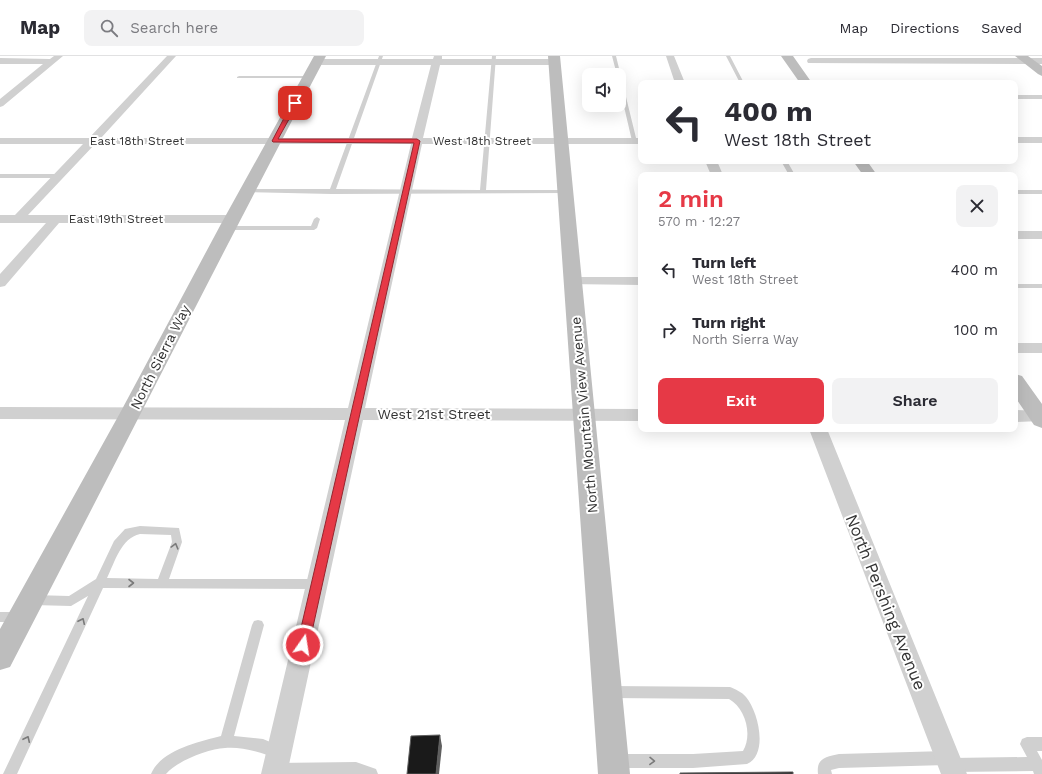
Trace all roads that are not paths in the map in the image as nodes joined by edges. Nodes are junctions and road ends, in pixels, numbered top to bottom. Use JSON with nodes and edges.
{"nodes":[{"id":1,"x":172,"y":56,"type":"edge"},
{"id":2,"x":614,"y":56,"type":"edge"},
{"id":3,"x":670,"y":56,"type":"edge"},
{"id":4,"x":728,"y":56,"type":"edge"},
{"id":5,"x":787,"y":56,"type":"edge"},
{"id":6,"x":55,"y":59,"type":"edge"},
{"id":7,"x":380,"y":59,"type":"edge"},
{"id":8,"x":437,"y":59,"type":"edge"},
{"id":9,"x":494,"y":59,"type":"edge"},
{"id":10,"x":554,"y":59,"type":"edge"},
{"id":11,"x":1024,"y":59,"type":"edge"},
{"id":12,"x":0,"y":61,"type":"edge"},
{"id":13,"x":811,"y":61,"type":"dead end"},
{"id":14,"x":315,"y":65,"type":"edge"},
{"id":15,"x":617,"y":68,"type":"edge"},
{"id":16,"x":1041,"y":68,"type":"edge"},
{"id":17,"x":239,"y":77,"type":"dead end"},
{"id":18,"x":679,"y":80,"type":"edge"},
{"id":19,"x":740,"y":80,"type":"edge"},
{"id":20,"x":804,"y":80,"type":"edge"},
{"id":21,"x":1018,"y":97,"type":"edge"},
{"id":22,"x":1042,"y":97,"type":"edge"},
{"id":23,"x":626,"y":99,"type":"edge"},
{"id":24,"x":0,"y":104,"type":"edge"},
{"id":25,"x":1018,"y":140,"type":"edge"},
{"id":26,"x":1042,"y":140,"type":"edge"},
{"id":27,"x":0,"y":141,"type":"edge"},
{"id":28,"x":93,"y":141,"type":"junction"},
{"id":29,"x":275,"y":141,"type":"junction"},
{"id":30,"x":349,"y":141,"type":"junction"},
{"id":31,"x":417,"y":141,"type":"junction"},
{"id":32,"x":486,"y":141,"type":"junction"},
{"id":33,"x":561,"y":141,"type":"junction"},
{"id":34,"x":638,"y":141,"type":"edge"},
{"id":35,"x":0,"y":176,"type":"edge"},
{"id":36,"x":59,"y":176,"type":"junction"},
{"id":37,"x":247,"y":191,"type":"junction"},
{"id":38,"x":332,"y":192,"type":"junction"},
{"id":39,"x":406,"y":192,"type":"junction"},
{"id":40,"x":483,"y":192,"type":"junction"},
{"id":41,"x":565,"y":192,"type":"junction"},
{"id":42,"x":1018,"y":192,"type":"edge"},
{"id":43,"x":1042,"y":192,"type":"edge"},
{"id":44,"x":0,"y":219,"type":"edge"},
{"id":45,"x":18,"y":219,"type":"junction"},
{"id":46,"x":56,"y":219,"type":"junction"},
{"id":47,"x":317,"y":219,"type":"dead end"},
{"id":48,"x":229,"y":224,"type":"junction"},
{"id":49,"x":1018,"y":235,"type":"edge"},
{"id":50,"x":1042,"y":235,"type":"edge"},
{"id":51,"x":572,"y":281,"type":"junction"},
{"id":52,"x":638,"y":281,"type":"edge"},
{"id":53,"x":0,"y":283,"type":"edge"},
{"id":54,"x":1018,"y":286,"type":"edge"},
{"id":55,"x":1040,"y":288,"type":"edge"},
{"id":56,"x":1018,"y":348,"type":"edge"},
{"id":57,"x":1042,"y":348,"type":"edge"},
{"id":58,"x":1018,"y":387,"type":"edge"},
{"id":59,"x":1034,"y":412,"type":"edge"},
{"id":60,"x":0,"y":413,"type":"edge"},
{"id":61,"x":131,"y":413,"type":"junction"},
{"id":62,"x":356,"y":414,"type":"junction"},
{"id":63,"x":584,"y":414,"type":"junction"},
{"id":64,"x":638,"y":415,"type":"edge"},
{"id":65,"x":819,"y":432,"type":"edge"},
{"id":66,"x":100,"y":583,"type":"junction"},
{"id":67,"x":162,"y":583,"type":"junction"},
{"id":68,"x":317,"y":584,"type":"junction"},
{"id":69,"x":18,"y":611,"type":"edge"},
{"id":70,"x":258,"y":625,"type":"dead end"},
{"id":71,"x":0,"y":657,"type":"edge"},
{"id":72,"x":607,"y":692,"type":"junction"},
{"id":73,"x":226,"y":741,"type":"junction"},
{"id":74,"x":1042,"y":744,"type":"edge"},
{"id":75,"x":279,"y":752,"type":"junction"},
{"id":76,"x":951,"y":766,"type":"edge"},
{"id":77,"x":613,"y":767,"type":"edge"},
{"id":78,"x":1039,"y":769,"type":"edge"},
{"id":79,"x":274,"y":772,"type":"edge"},
{"id":80,"x":10,"y":774,"type":"edge"},
{"id":81,"x":158,"y":774,"type":"edge"},
{"id":82,"x":371,"y":774,"type":"edge"},
{"id":83,"x":825,"y":774,"type":"edge"}],
"edges":[{"from":1,"to":28,"type":"street"},
{"from":2,"to":15,"type":"lane"},
{"from":3,"to":18,"type":"street"},
{"from":4,"to":19,"type":"lane"},
{"from":5,"to":20,"type":"street"},
{"from":6,"to":12,"type":"street"},
{"from":6,"to":24,"type":"street"},
{"from":7,"to":8,"type":"street"},
{"from":7,"to":14,"type":"street"},
{"from":7,"to":30,"type":"lane"},
{"from":8,"to":9,"type":"street"},
{"from":8,"to":31,"type":"street"},
{"from":9,"to":10,"type":"street"},
{"from":9,"to":32,"type":"lane"},
{"from":10,"to":33,"type":"street","name":"North Mountain View Avenue"},
{"from":11,"to":13,"type":"street"},
{"from":11,"to":16,"type":"street"},
{"from":14,"to":17,"type":"lane"},
{"from":14,"to":29,"type":"street","name":"North Sierra Way"},
{"from":21,"to":22,"type":"lane"},
{"from":23,"to":34,"type":"lane"},
{"from":25,"to":26,"type":"street"},
{"from":27,"to":28,"type":"street","name":"East 18th Street"},
{"from":28,"to":29,"type":"street","name":"East 18th Street"},
{"from":28,"to":36,"type":"street"},
{"from":29,"to":30,"type":"street","name":"West 18th Street"},
{"from":29,"to":37,"type":"street","name":"North Sierra Way"},
{"from":30,"to":31,"type":"street","name":"West 18th Street"},
{"from":30,"to":38,"type":"lane"},
{"from":31,"to":32,"type":"street","name":"West 18th Street"},
{"from":31,"to":39,"type":"street"},
{"from":32,"to":33,"type":"street","name":"West 18th Street"},
{"from":32,"to":40,"type":"lane"},
{"from":33,"to":34,"type":"street","name":"West 18th Street"},
{"from":33,"to":41,"type":"street","name":"North Mountain View Avenue"},
{"from":35,"to":36,"type":"lane"},
{"from":36,"to":45,"type":"street"},
{"from":37,"to":38,"type":"lane"},
{"from":37,"to":48,"type":"street","name":"North Sierra Way"},
{"from":38,"to":39,"type":"lane"},
{"from":39,"to":40,"type":"lane"},
{"from":39,"to":62,"type":"street"},
{"from":40,"to":41,"type":"lane"},
{"from":41,"to":51,"type":"street","name":"North Mountain View Avenue"},
{"from":42,"to":43,"type":"lane"},
{"from":44,"to":45,"type":"street","name":"East 19th Street"},
{"from":45,"to":46,"type":"street","name":"East 19th Street"},
{"from":46,"to":48,"type":"street","name":"East 19th Street"},
{"from":46,"to":53,"type":"street"},
{"from":47,"to":48,"type":"lane"},
{"from":48,"to":61,"type":"street","name":"North Sierra Way"},
{"from":49,"to":50,"type":"street"},
{"from":51,"to":52,"type":"street"},
{"from":51,"to":63,"type":"street","name":"North Mountain View Avenue"},
{"from":54,"to":55,"type":"lane"},
{"from":56,"to":57,"type":"street"},
{"from":58,"to":59,"type":"street"},
{"from":60,"to":61,"type":"street","name":"West 21st Street"},
{"from":61,"to":62,"type":"street","name":"West 21st Street"},
{"from":61,"to":69,"type":"street","name":"North Sierra Way"},
{"from":62,"to":63,"type":"street","name":"West 21st Street"},
{"from":62,"to":68,"type":"street"},
{"from":63,"to":64,"type":"street","name":"West 21st Street"},
{"from":63,"to":72,"type":"street","name":"North Mountain View Avenue"},
{"from":65,"to":76,"type":"street","name":"North Pershing Avenue"},
{"from":66,"to":67,"type":"lane","one_way":true},
{"from":67,"to":66,"type":"lane","one_way":true},
{"from":66,"to":69,"type":"lane"},
{"from":80,"to":66,"type":"lane","one_way":true},
{"from":67,"to":68,"type":"lane"},
{"from":68,"to":75,"type":"street"},
{"from":69,"to":71,"type":"street","name":"North Sierra Way"},
{"from":70,"to":73,"type":"lane"},
{"from":72,"to":77,"type":"street","name":"North Mountain View Avenue"},
{"from":77,"to":72,"type":"lane","one_way":true},
{"from":73,"to":75,"type":"lane"},
{"from":73,"to":81,"type":"lane"},
{"from":74,"to":78,"type":"lane"},
{"from":75,"to":79,"type":"street"},
{"from":76,"to":78,"type":"lane"},
{"from":76,"to":83,"type":"lane"},
{"from":79,"to":82,"type":"lane"}]}
